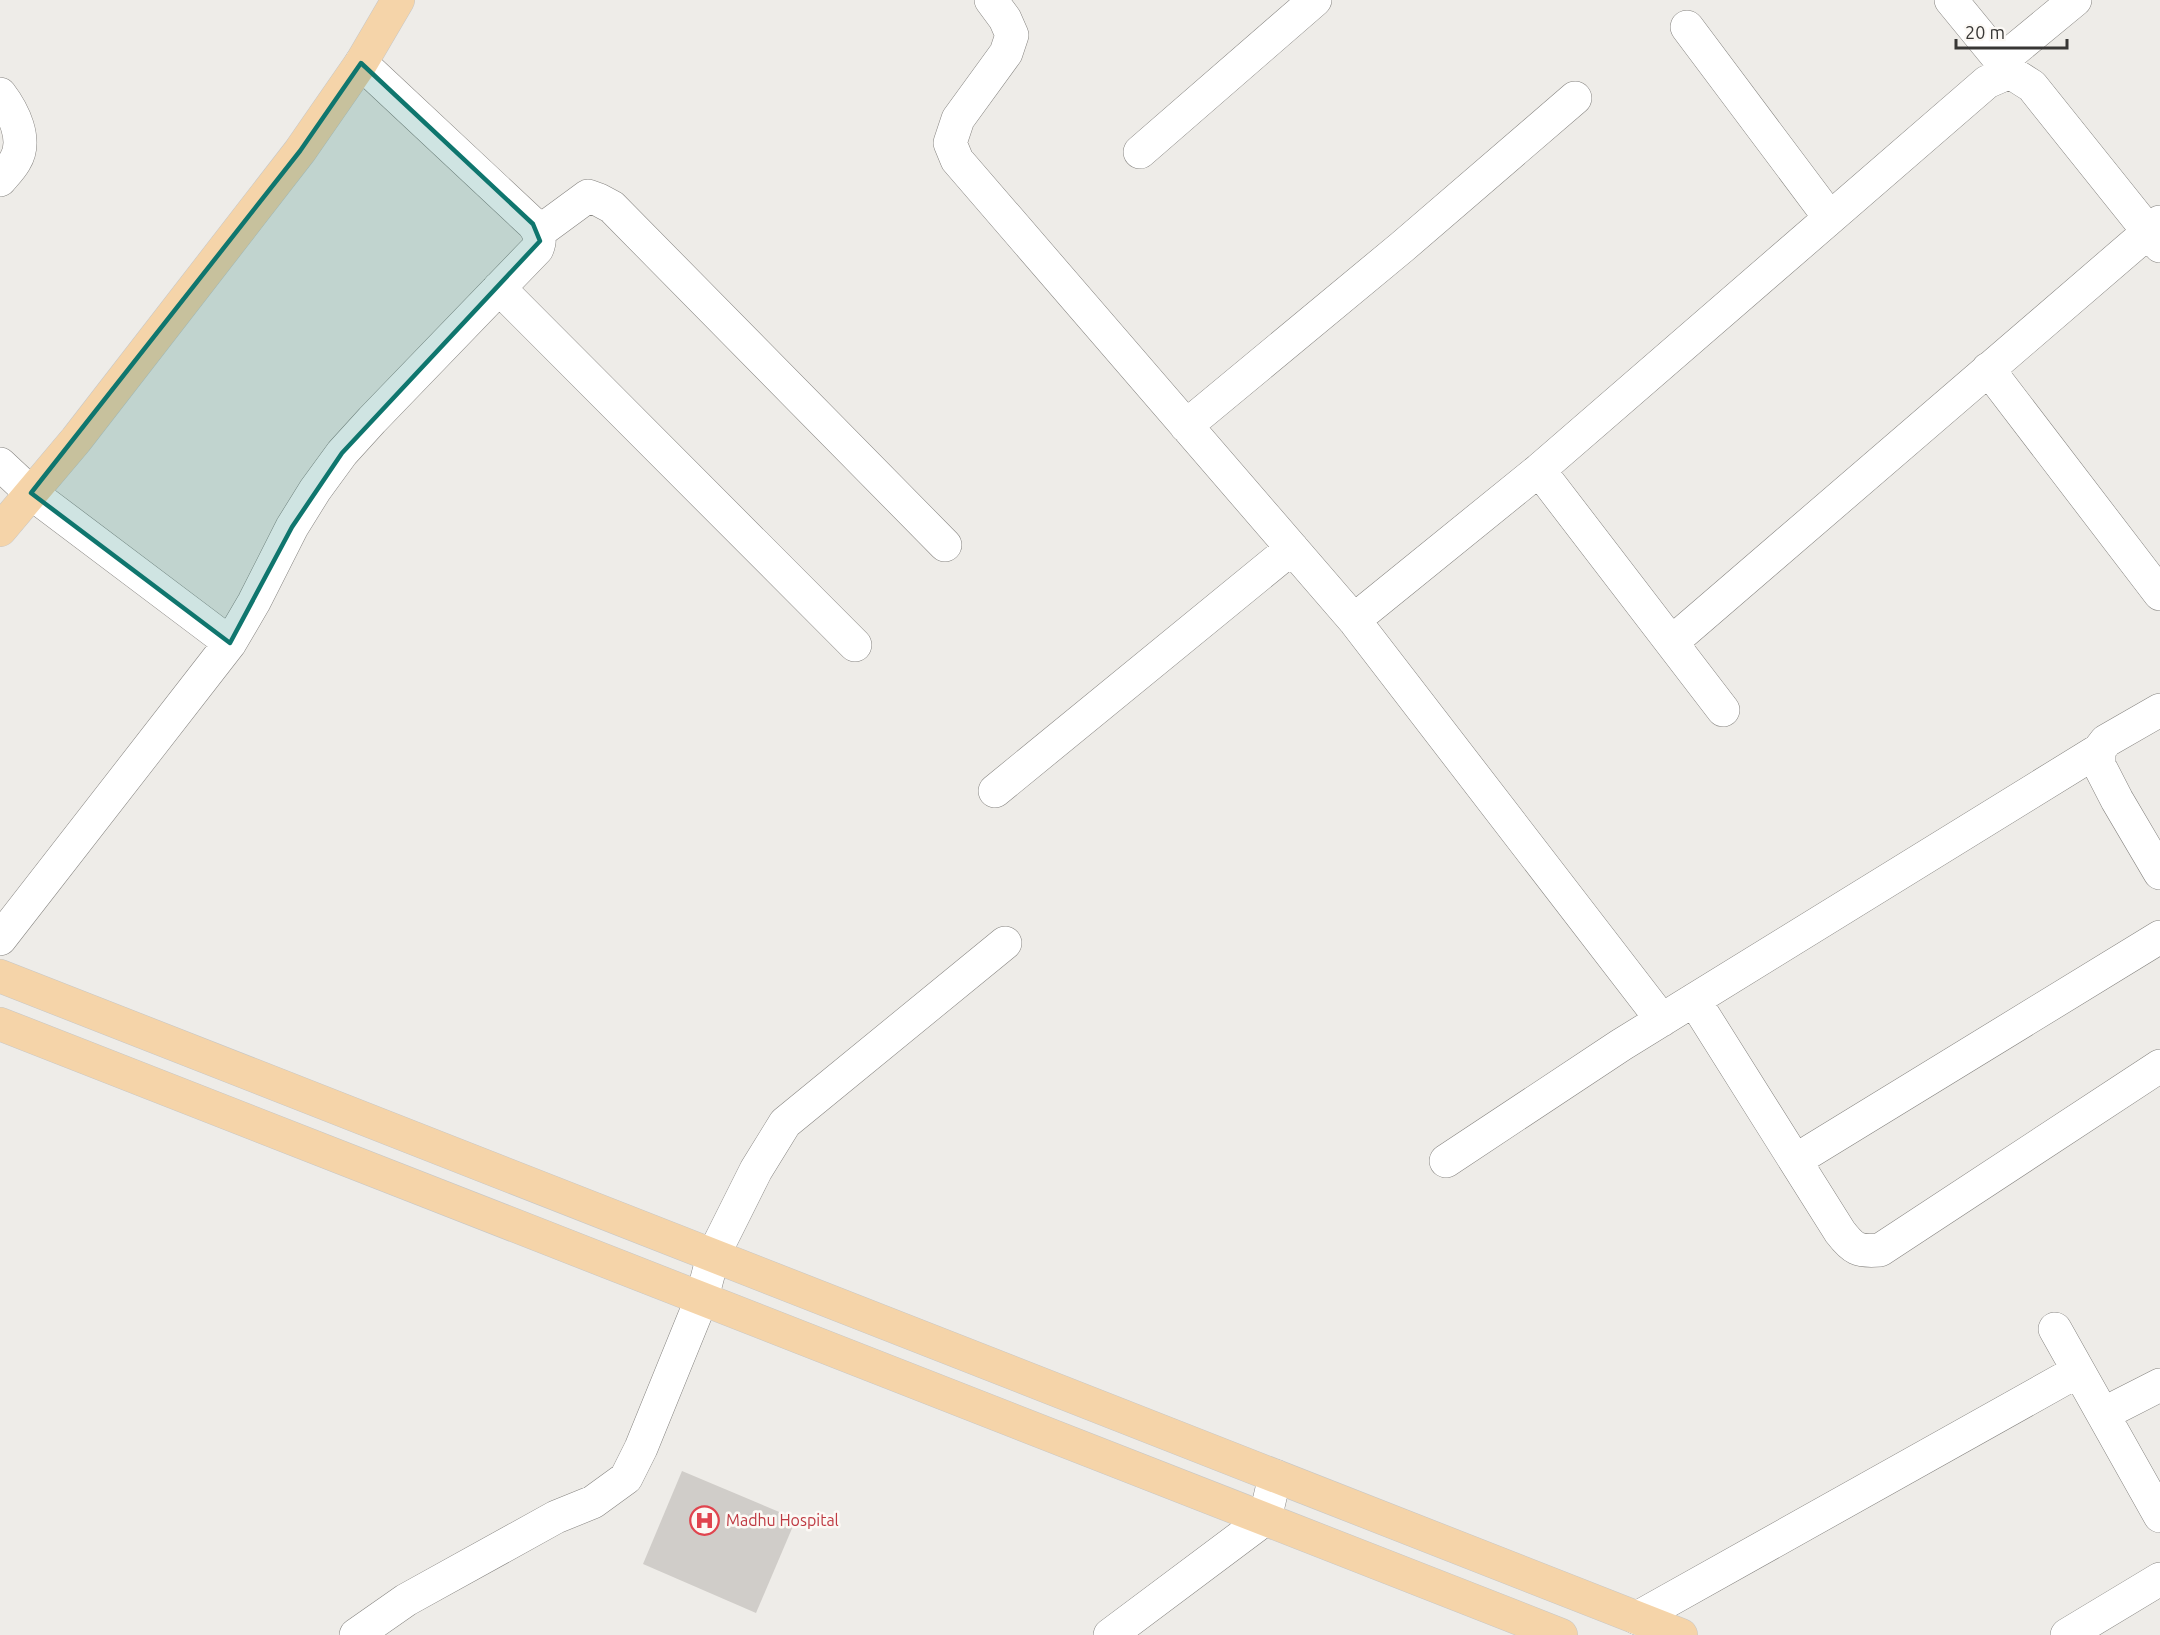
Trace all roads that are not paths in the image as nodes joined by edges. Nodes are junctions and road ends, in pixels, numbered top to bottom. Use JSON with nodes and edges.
{"nodes":[{"id":1,"x":398,"y":0,"type":"edge"},
{"id":2,"x":991,"y":0,"type":"edge"},
{"id":3,"x":1315,"y":0,"type":"edge"},
{"id":4,"x":1951,"y":0,"type":"edge"},
{"id":5,"x":2075,"y":0,"type":"edge"},
{"id":6,"x":1688,"y":27,"type":"dead end"},
{"id":7,"x":361,"y":63,"type":"junction"},
{"id":8,"x":2006,"y":66,"type":"junction"},
{"id":9,"x":0,"y":94,"type":"edge"},
{"id":10,"x":1575,"y":98,"type":"dead end"},
{"id":11,"x":1140,"y":152,"type":"dead end"},
{"id":12,"x":0,"y":180,"type":"edge"},
{"id":13,"x":1830,"y":218,"type":"junction"},
{"id":14,"x":539,"y":232,"type":"junction"},
{"id":15,"x":2156,"y":233,"type":"edge"},
{"id":16,"x":499,"y":288,"type":"junction"},
{"id":17,"x":1988,"y":369,"type":"junction"},
{"id":18,"x":1186,"y":426,"type":"junction"},
{"id":19,"x":0,"y":464,"type":"edge"},
{"id":20,"x":1539,"y":470,"type":"junction"},
{"id":21,"x":32,"y":493,"type":"junction"},
{"id":22,"x":0,"y":530,"type":"edge"},
{"id":23,"x":945,"y":545,"type":"dead end"},
{"id":24,"x":1292,"y":548,"type":"junction"},
{"id":25,"x":2160,"y":594,"type":"edge"},
{"id":26,"x":1354,"y":620,"type":"junction"},
{"id":27,"x":1672,"y":642,"type":"junction"},
{"id":28,"x":230,"y":643,"type":"junction"},
{"id":29,"x":855,"y":645,"type":"dead end"},
{"id":30,"x":1723,"y":710,"type":"dead end"},
{"id":31,"x":2160,"y":710,"type":"edge"},
{"id":32,"x":2100,"y":750,"type":"junction"},
{"id":33,"x":995,"y":791,"type":"dead end"},
{"id":34,"x":2160,"y":873,"type":"edge"},
{"id":35,"x":2160,"y":937,"type":"edge"},
{"id":36,"x":0,"y":939,"type":"edge"},
{"id":37,"x":1005,"y":943,"type":"dead end"},
{"id":38,"x":0,"y":976,"type":"edge"},
{"id":39,"x":1694,"y":1000,"type":"junction"},
{"id":40,"x":1662,"y":1020,"type":"junction"},
{"id":41,"x":0,"y":1024,"type":"edge"},
{"id":42,"x":2160,"y":1066,"type":"edge"},
{"id":43,"x":341,"y":1110,"type":"junction"},
{"id":44,"x":322,"y":1150,"type":"junction"},
{"id":45,"x":1796,"y":1160,"type":"junction"},
{"id":46,"x":1446,"y":1161,"type":"dead end"},
{"id":47,"x":713,"y":1256,"type":"junction"},
{"id":48,"x":702,"y":1298,"type":"junction"},
{"id":49,"x":2055,"y":1329,"type":"dead end"},
{"id":50,"x":2078,"y":1371,"type":"junction"},
{"id":51,"x":2160,"y":1384,"type":"edge"},
{"id":52,"x":2103,"y":1414,"type":"junction"},
{"id":53,"x":1275,"y":1476,"type":"junction"},
{"id":54,"x":2158,"y":1507,"type":"edge"},
{"id":55,"x":1265,"y":1519,"type":"junction"},
{"id":56,"x":2160,"y":1579,"type":"edge"},
{"id":57,"x":1545,"y":1582,"type":"junction"},
{"id":58,"x":1636,"y":1618,"type":"junction"},
{"id":59,"x":1529,"y":1623,"type":"junction"},
{"id":60,"x":356,"y":1635,"type":"edge"},
{"id":61,"x":1110,"y":1635,"type":"edge"},
{"id":62,"x":1561,"y":1635,"type":"edge"},
{"id":63,"x":1681,"y":1635,"type":"edge"},
{"id":64,"x":2067,"y":1635,"type":"edge"}],
"edges":[{"from":1,"to":7,"type":"main road"},
{"from":2,"to":18,"type":"street"},
{"from":3,"to":11,"type":"street"},
{"from":4,"to":8,"type":"street"},
{"from":5,"to":8,"type":"street"},
{"from":6,"to":13,"type":"street"},
{"from":7,"to":14,"type":"street"},
{"from":7,"to":21,"type":"main road"},
{"from":8,"to":13,"type":"street"},
{"from":8,"to":15,"type":"street"},
{"from":9,"to":12,"type":"street"},
{"from":10,"to":18,"type":"street"},
{"from":13,"to":20,"type":"street"},
{"from":14,"to":16,"type":"street"},
{"from":14,"to":23,"type":"street"},
{"from":15,"to":17,"type":"street"},
{"from":16,"to":28,"type":"street"},
{"from":16,"to":29,"type":"street"},
{"from":17,"to":25,"type":"street"},
{"from":17,"to":27,"type":"street"},
{"from":18,"to":24,"type":"street"},
{"from":19,"to":21,"type":"street"},
{"from":20,"to":26,"type":"street"},
{"from":20,"to":27,"type":"street"},
{"from":21,"to":22,"type":"main road"},
{"from":21,"to":28,"type":"street"},
{"from":24,"to":26,"type":"street"},
{"from":24,"to":33,"type":"street"},
{"from":26,"to":40,"type":"street"},
{"from":27,"to":30,"type":"street"},
{"from":28,"to":36,"type":"street"},
{"from":31,"to":32,"type":"street"},
{"from":32,"to":34,"type":"street"},
{"from":32,"to":39,"type":"street"},
{"from":35,"to":45,"type":"street"},
{"from":37,"to":47,"type":"street"},
{"from":38,"to":43,"type":"main road"},
{"from":39,"to":40,"type":"street"},
{"from":39,"to":45,"type":"street"},
{"from":40,"to":46,"type":"street"},
{"from":41,"to":44,"type":"main road"},
{"from":42,"to":45,"type":"street"},
{"from":43,"to":44,"type":"main road"},
{"from":43,"to":47,"type":"main road"},
{"from":44,"to":48,"type":"main road"},
{"from":47,"to":48,"type":"street"},
{"from":47,"to":53,"type":"main road"},
{"from":48,"to":55,"type":"main road"},
{"from":48,"to":60,"type":"street"},
{"from":49,"to":50,"type":"street"},
{"from":50,"to":52,"type":"street"},
{"from":50,"to":58,"type":"street"},
{"from":51,"to":52,"type":"street"},
{"from":52,"to":54,"type":"street"},
{"from":53,"to":55,"type":"street"},
{"from":53,"to":57,"type":"main road"},
{"from":55,"to":59,"type":"main road"},
{"from":55,"to":61,"type":"street"},
{"from":56,"to":64,"type":"street"},
{"from":57,"to":58,"type":"main road"},
{"from":57,"to":59,"type":"main road"},
{"from":58,"to":63,"type":"main road"},
{"from":59,"to":62,"type":"main road"}]}
